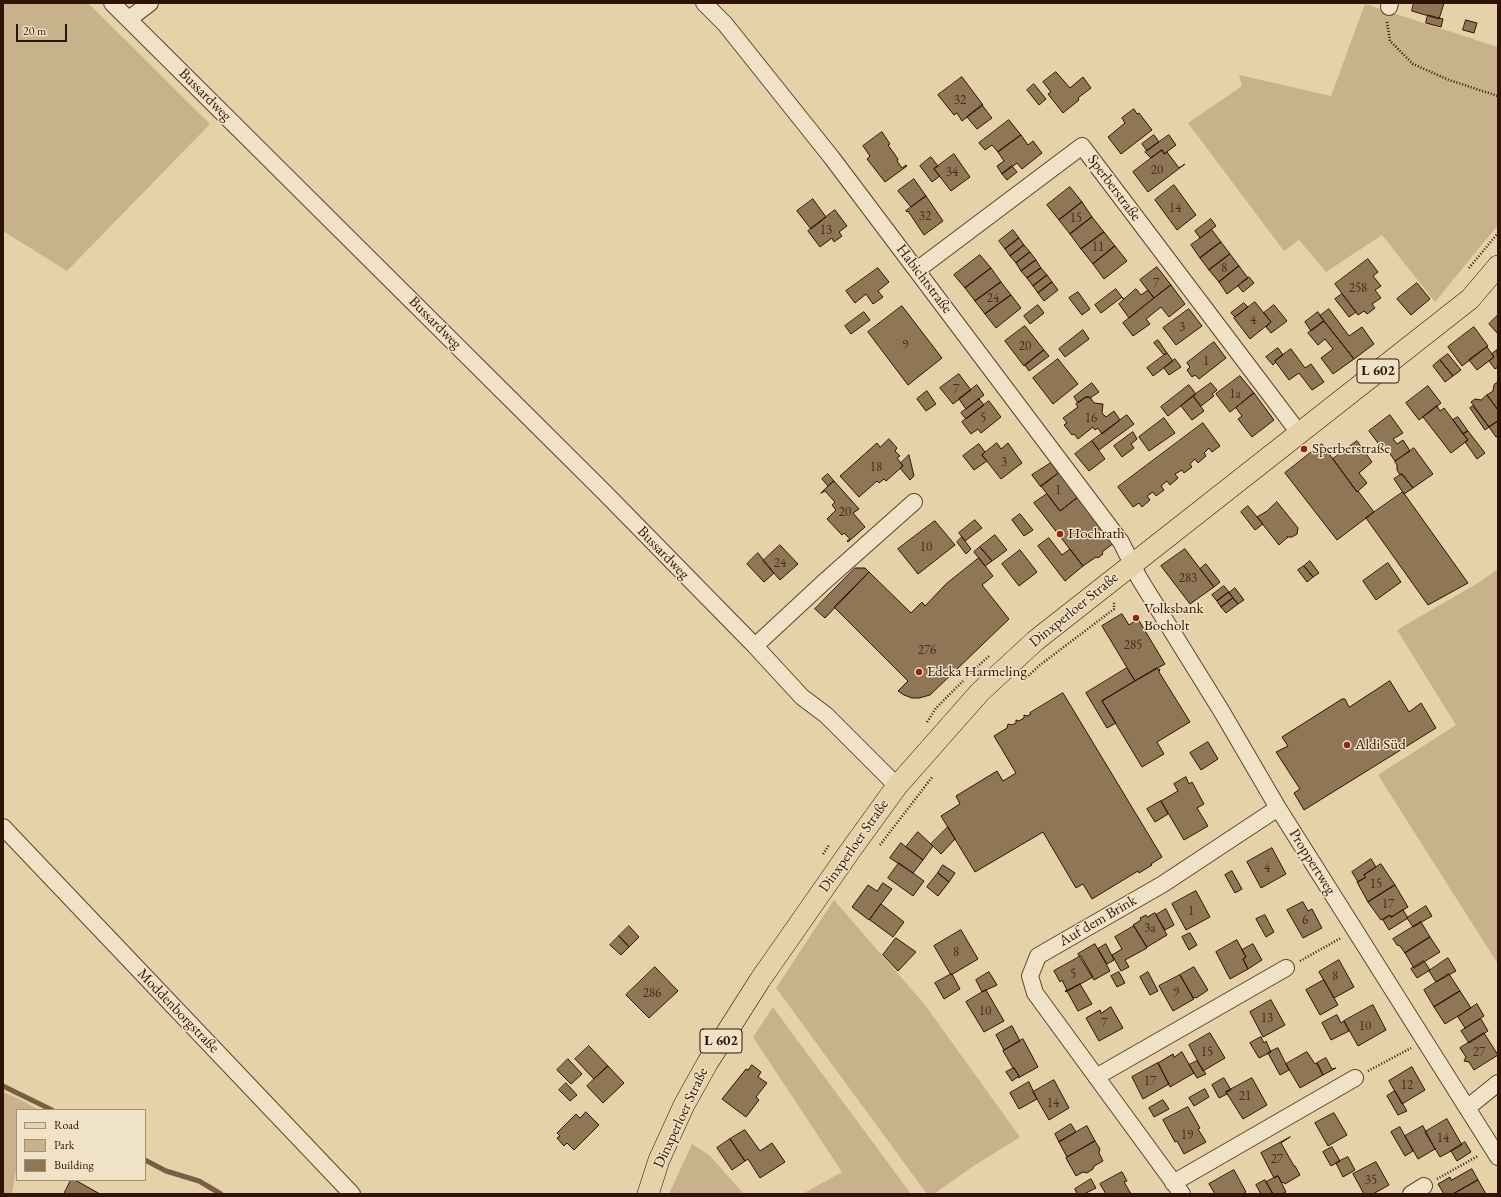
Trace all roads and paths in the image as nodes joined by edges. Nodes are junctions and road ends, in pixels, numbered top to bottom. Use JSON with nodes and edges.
{"nodes":[{"id":1,"x":112,"y":3,"type":"edge"},
{"id":2,"x":150,"y":3,"type":"edge"},
{"id":3,"x":704,"y":3,"type":"edge"},
{"id":4,"x":1389,"y":5,"type":"edge"},
{"id":5,"x":129,"y":19,"type":"junction"},
{"id":6,"x":1498,"y":96,"type":"edge"},
{"id":7,"x":1498,"y":233,"type":"edge"},
{"id":8,"x":1469,"y":268,"type":"dead end"},
{"id":9,"x":917,"y":270,"type":"junction"},
{"id":10,"x":1496,"y":272,"type":"edge"},
{"id":11,"x":1299,"y":433,"type":"junction"},
{"id":12,"x":914,"y":502,"type":"dead end"},
{"id":13,"x":1132,"y":564,"type":"junction"},
{"id":14,"x":1114,"y":596,"type":"dead end"},
{"id":15,"x":754,"y":646,"type":"junction"},
{"id":16,"x":994,"y":652,"type":"dead end"},
{"id":17,"x":1018,"y":684,"type":"dead end"},
{"id":18,"x":923,"y":727,"type":"dead end"},
{"id":19,"x":935,"y":773,"type":"dead end"},
{"id":20,"x":897,"y":786,"type":"junction"},
{"id":21,"x":1278,"y":808,"type":"junction"},
{"id":22,"x":3,"y":827,"type":"edge"},
{"id":23,"x":830,"y":845,"type":"dead end"},
{"id":24,"x":877,"y":849,"type":"dead end"},
{"id":25,"x":822,"y":857,"type":"dead end"},
{"id":26,"x":1356,"y":930,"type":"junction"},
{"id":27,"x":1286,"y":968,"type":"joint"},
{"id":28,"x":1425,"y":1041,"type":"junction"},
{"id":29,"x":1096,"y":1077,"type":"junction"},
{"id":30,"x":1355,"y":1078,"type":"joint"},
{"id":31,"x":1498,"y":1083,"type":"edge"},
{"id":32,"x":1467,"y":1108,"type":"junction"},
{"id":33,"x":1495,"y":1153,"type":"edge"},
{"id":34,"x":1178,"y":1188,"type":"edge"},
{"id":35,"x":1418,"y":1190,"type":"edge"},
{"id":36,"x":352,"y":1194,"type":"edge"},
{"id":37,"x":648,"y":1194,"type":"edge"}],
"edges":[{"from":1,"to":5,"type":"street","name":"Bussardweg"},
{"from":2,"to":5,"type":"street"},
{"from":3,"to":9,"type":"street","name":"Habichtstraße"},
{"from":4,"to":6,"type":"path"},
{"from":5,"to":15,"type":"street","name":"Bussardweg"},
{"from":7,"to":8,"type":"path"},
{"from":9,"to":11,"type":"street","name":"Sperberstraße"},
{"from":9,"to":13,"type":"street","name":"Habichtstraße"},
{"from":10,"to":11,"type":"main road","name":"Dinxperloer Straße","number":"L 602"},
{"from":11,"to":13,"type":"main road","name":"Dinxperloer Straße","number":"L 602"},
{"from":12,"to":15,"type":"street"},
{"from":13,"to":20,"type":"main road","name":"Dinxperloer Straße","number":"L 602"},
{"from":13,"to":21,"type":"street","name":"Proppertweg"},
{"from":14,"to":17,"type":"path"},
{"from":15,"to":20,"type":"street","name":"Bussardweg"},
{"from":16,"to":18,"type":"path"},
{"from":19,"to":24,"type":"path"},
{"from":20,"to":37,"type":"main road","name":"Dinxperloer Straße","number":"L 602"},
{"from":21,"to":26,"type":"street","name":"Proppertweg"},
{"from":21,"to":29,"type":"street","name":"Auf dem Brink"},
{"from":22,"to":36,"type":"street","name":"Moddenborgstraße"},
{"from":23,"to":25,"type":"path"},
{"from":26,"to":27,"type":"path"},
{"from":26,"to":28,"type":"street","name":"Proppertweg"},
{"from":27,"to":29,"type":"street"},
{"from":28,"to":30,"type":"path"},
{"from":28,"to":32,"type":"street","name":"Proppertweg"},
{"from":29,"to":34,"type":"street","name":"Auf dem Brink"},
{"from":30,"to":34,"type":"street","name":"Auf dem Brink"},
{"from":31,"to":32,"type":"street"},
{"from":32,"to":33,"type":"street","name":"Proppertweg"},
{"from":33,"to":35,"type":"path"}]}
